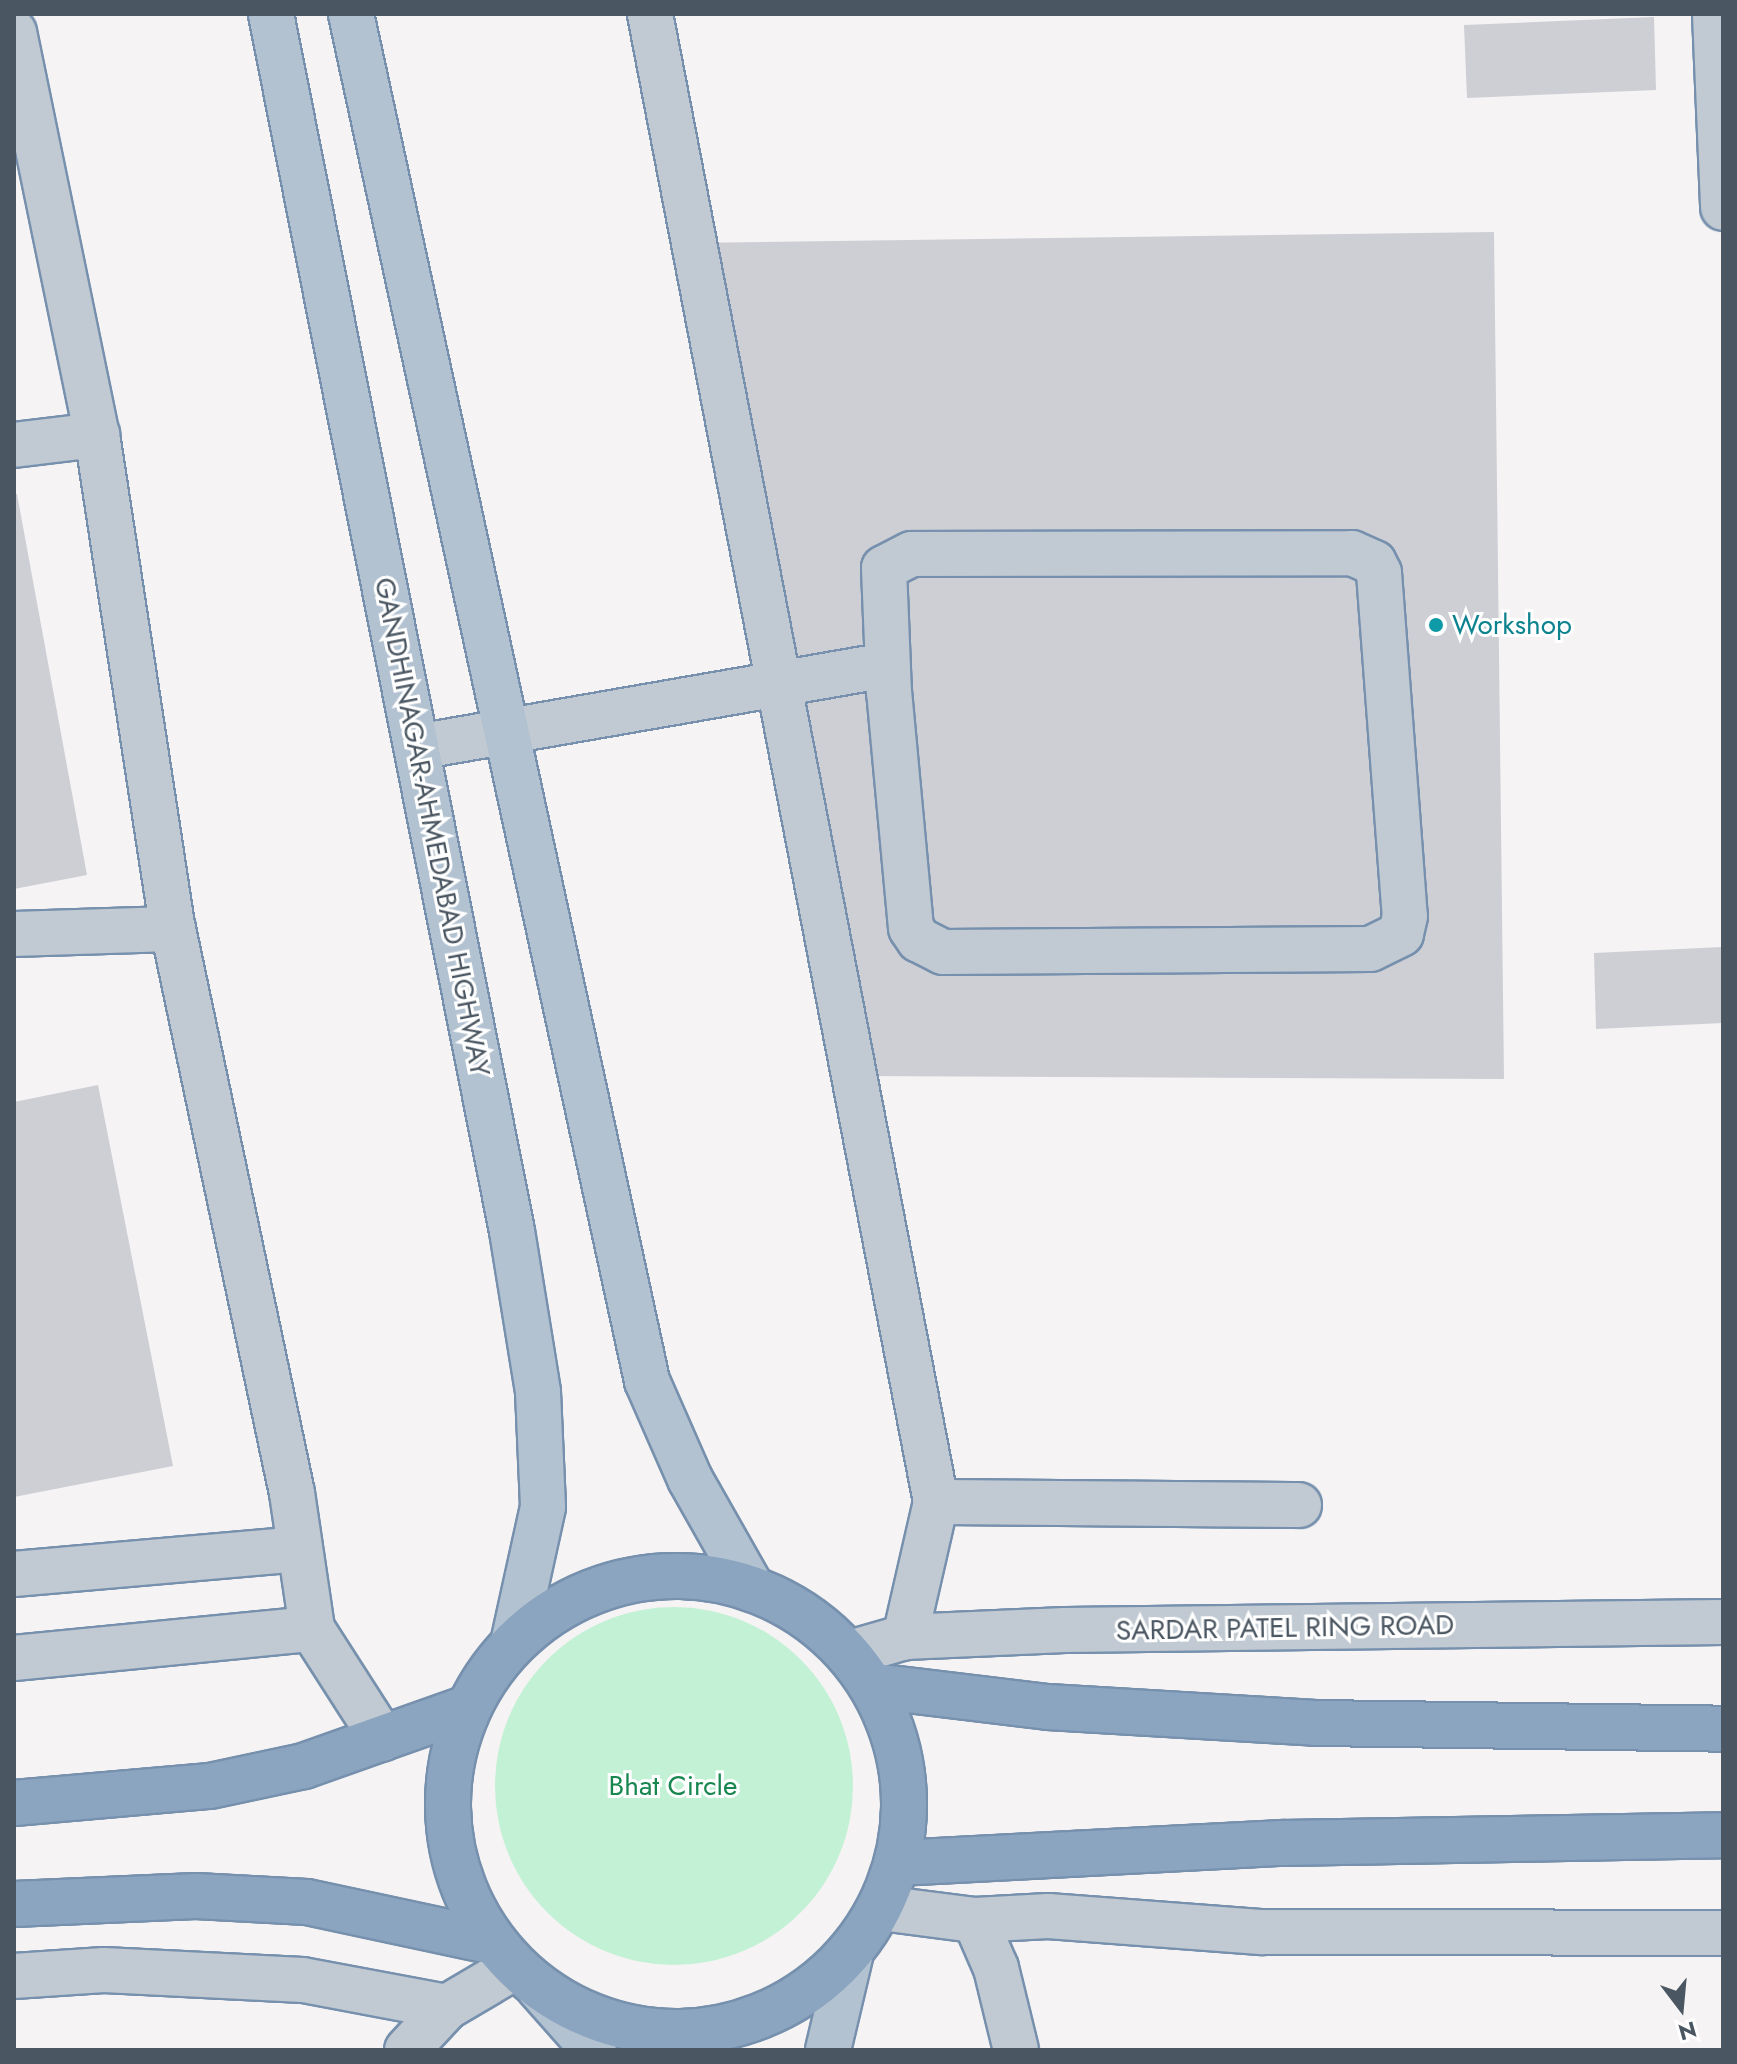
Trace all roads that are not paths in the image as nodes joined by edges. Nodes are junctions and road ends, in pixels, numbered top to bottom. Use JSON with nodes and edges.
{"nodes":[{"id":1,"x":271,"y":14,"type":"edge"},
{"id":2,"x":351,"y":14,"type":"edge"},
{"id":3,"x":650,"y":14,"type":"edge"},
{"id":4,"x":1715,"y":14,"type":"edge"},
{"id":5,"x":14,"y":32,"type":"edge"},
{"id":6,"x":21,"y":121,"type":"edge"},
{"id":7,"x":1723,"y":208,"type":"edge"},
{"id":8,"x":97,"y":435,"type":"junction"},
{"id":9,"x":14,"y":445,"type":"edge"},
{"id":10,"x":887,"y":665,"type":"junction"},
{"id":11,"x":779,"y":681,"type":"junction"},
{"id":12,"x":504,"y":729,"type":"junction"},
{"id":13,"x":417,"y":747,"type":"junction"},
{"id":14,"x":173,"y":929,"type":"junction"},
{"id":15,"x":14,"y":934,"type":"edge"},
{"id":16,"x":936,"y":1502,"type":"junction"},
{"id":17,"x":1299,"y":1505,"type":"dead end"},
{"id":18,"x":300,"y":1549,"type":"junction"},
{"id":19,"x":14,"y":1574,"type":"edge"},
{"id":20,"x":751,"y":1587,"type":"junction"},
{"id":21,"x":1723,"y":1622,"type":"edge"},
{"id":22,"x":312,"y":1629,"type":"junction"},
{"id":23,"x":905,"y":1637,"type":"junction"},
{"id":24,"x":513,"y":1643,"type":"junction"},
{"id":25,"x":14,"y":1658,"type":"edge"},
{"id":26,"x":862,"y":1670,"type":"junction"},
{"id":27,"x":468,"y":1708,"type":"junction"},
{"id":28,"x":1723,"y":1729,"type":"edge"},
{"id":29,"x":382,"y":1738,"type":"junction"},
{"id":30,"x":14,"y":1803,"type":"edge"},
{"id":31,"x":1723,"y":1835,"type":"edge"},
{"id":32,"x":898,"y":1863,"type":"junction"},
{"id":33,"x":14,"y":1904,"type":"edge"},
{"id":34,"x":881,"y":1908,"type":"junction"},
{"id":35,"x":975,"y":1920,"type":"junction"},
{"id":36,"x":1723,"y":1933,"type":"edge"},
{"id":37,"x":851,"y":1953,"type":"junction"},
{"id":38,"x":515,"y":1965,"type":"junction"},
{"id":39,"x":14,"y":1976,"type":"edge"},
{"id":40,"x":447,"y":2007,"type":"junction"},
{"id":41,"x":407,"y":2050,"type":"edge"},
{"id":42,"x":594,"y":2050,"type":"edge"},
{"id":43,"x":828,"y":2050,"type":"edge"},
{"id":44,"x":1016,"y":2050,"type":"edge"}],
"edges":[{"from":1,"to":13,"type":"main road","name":"GANDHINAGAR-AHMEDABAD HIGHWAY"},
{"from":2,"to":12,"type":"main road"},
{"from":3,"to":11,"type":"street"},
{"from":4,"to":7,"type":"street"},
{"from":5,"to":6,"type":"street"},
{"from":6,"to":8,"type":"street"},
{"from":8,"to":9,"type":"street"},
{"from":8,"to":14,"type":"street"},
{"from":10,"to":10,"type":"street"},
{"from":10,"to":11,"type":"street"},
{"from":11,"to":12,"type":"street"},
{"from":11,"to":16,"type":"street"},
{"from":12,"to":13,"type":"street"},
{"from":12,"to":20,"type":"main road"},
{"from":13,"to":24,"type":"main road","name":"GANDHINAGAR-AHMEDABAD HIGHWAY"},
{"from":14,"to":15,"type":"street"},
{"from":14,"to":18,"type":"street"},
{"from":16,"to":17,"type":"street"},
{"from":16,"to":23,"type":"street"},
{"from":18,"to":19,"type":"street"},
{"from":18,"to":22,"type":"street"},
{"from":20,"to":24,"type":"highway"},
{"from":20,"to":26,"type":"highway"},
{"from":21,"to":23,"type":"street","name":"SARDAR PATEL RING ROAD"},
{"from":22,"to":25,"type":"street"},
{"from":22,"to":29,"type":"street"},
{"from":23,"to":26,"type":"street","name":"SARDAR PATEL RING ROAD"},
{"from":24,"to":27,"type":"highway"},
{"from":26,"to":28,"type":"highway"},
{"from":26,"to":32,"type":"highway"},
{"from":27,"to":29,"type":"highway"},
{"from":27,"to":38,"type":"highway"},
{"from":29,"to":30,"type":"highway"},
{"from":31,"to":32,"type":"highway"},
{"from":32,"to":34,"type":"highway"},
{"from":33,"to":38,"type":"highway"},
{"from":34,"to":35,"type":"street"},
{"from":34,"to":37,"type":"highway"},
{"from":35,"to":36,"type":"street"},
{"from":35,"to":44,"type":"street"},
{"from":37,"to":38,"type":"highway"},
{"from":37,"to":43,"type":"main road"},
{"from":38,"to":40,"type":"street"},
{"from":38,"to":42,"type":"main road"},
{"from":39,"to":40,"type":"street"},
{"from":40,"to":41,"type":"street"}]}
